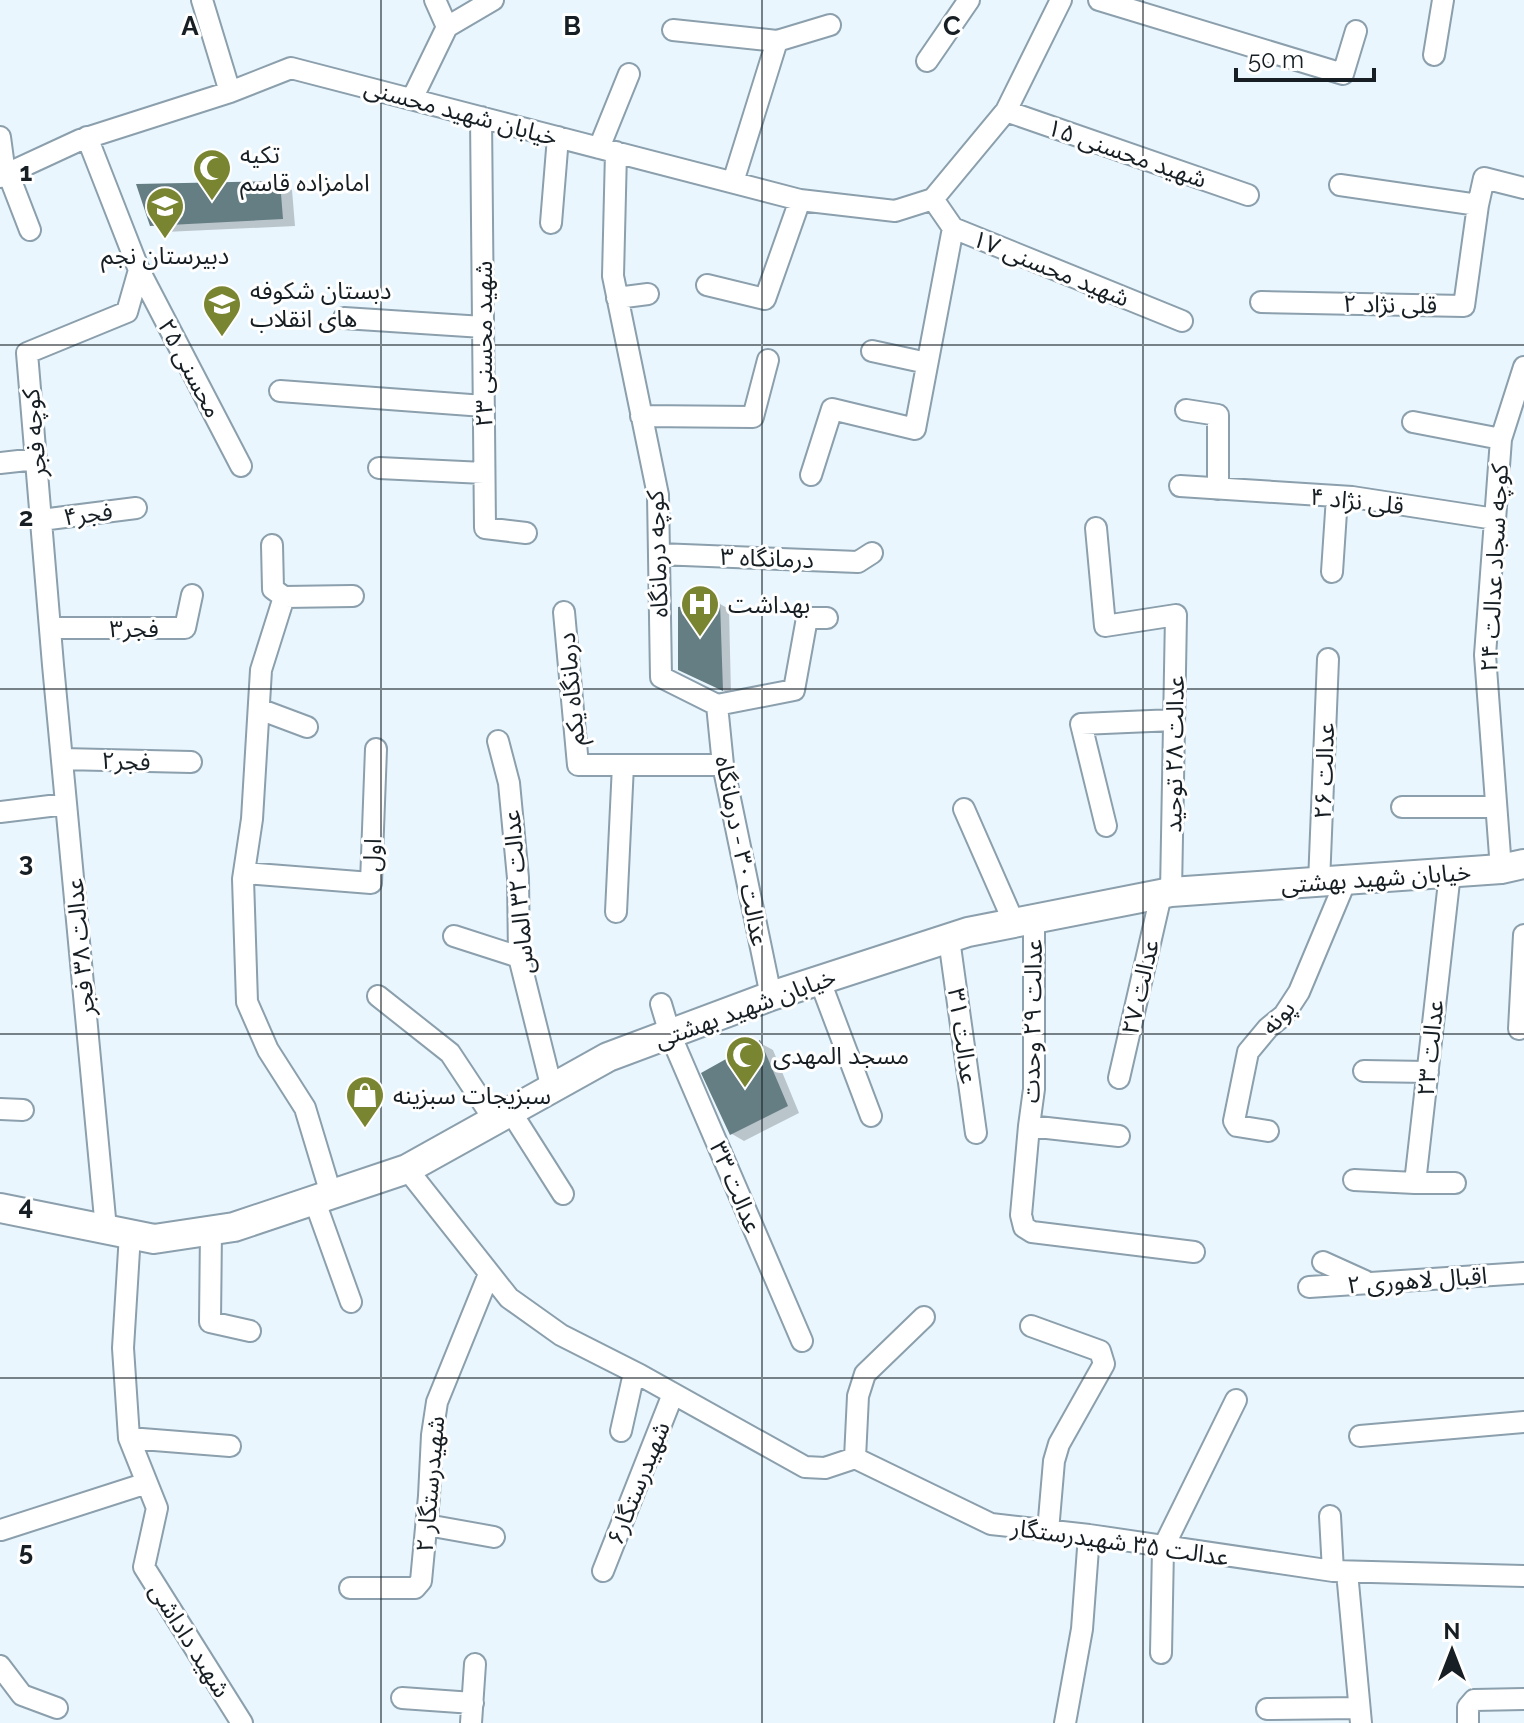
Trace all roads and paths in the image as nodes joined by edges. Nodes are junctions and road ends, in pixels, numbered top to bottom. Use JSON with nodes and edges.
{"nodes":[{"id":1,"x":202,"y":0,"type":"edge"},
{"id":2,"x":435,"y":0,"type":"edge"},
{"id":3,"x":493,"y":0,"type":"edge"},
{"id":4,"x":969,"y":0,"type":"edge"},
{"id":5,"x":1061,"y":0,"type":"edge"},
{"id":6,"x":1099,"y":0,"type":"edge"},
{"id":7,"x":1443,"y":0,"type":"edge"},
{"id":8,"x":830,"y":25,"type":"dead end"},
{"id":9,"x":447,"y":27,"type":"junction"},
{"id":10,"x":673,"y":30,"type":"dead end"},
{"id":11,"x":1356,"y":31,"type":"dead end"},
{"id":12,"x":777,"y":41,"type":"junction"},
{"id":13,"x":1434,"y":55,"type":"dead end"},
{"id":14,"x":927,"y":61,"type":"dead end"},
{"id":15,"x":629,"y":74,"type":"dead end"},
{"id":16,"x":230,"y":92,"type":"junction"},
{"id":17,"x":412,"y":99,"type":"junction"},
{"id":18,"x":1006,"y":111,"type":"junction"},
{"id":19,"x":481,"y":117,"type":"junction"},
{"id":20,"x":0,"y":137,"type":"edge"},
{"id":21,"x":87,"y":137,"type":"junction"},
{"id":22,"x":558,"y":137,"type":"junction"},
{"id":23,"x":608,"y":150,"type":"junction"},
{"id":24,"x":4,"y":174,"type":"edge"},
{"id":25,"x":733,"y":182,"type":"junction"},
{"id":26,"x":1340,"y":185,"type":"dead end"},
{"id":27,"x":1524,"y":188,"type":"edge"},
{"id":28,"x":1248,"y":195,"type":"dead end"},
{"id":29,"x":933,"y":199,"type":"junction"},
{"id":30,"x":800,"y":200,"type":"junction"},
{"id":31,"x":1478,"y":205,"type":"junction"},
{"id":32,"x":551,"y":223,"type":"dead end"},
{"id":33,"x":953,"y":228,"type":"junction"},
{"id":34,"x":30,"y":230,"type":"dead end"},
{"id":35,"x":139,"y":270,"type":"junction"},
{"id":36,"x":707,"y":285,"type":"dead end"},
{"id":37,"x":648,"y":294,"type":"dead end"},
{"id":38,"x":617,"y":298,"type":"junction"},
{"id":39,"x":1261,"y":302,"type":"dead end"},
{"id":40,"x":344,"y":318,"type":"dead end"},
{"id":41,"x":1182,"y":321,"type":"dead end"},
{"id":42,"x":483,"y":327,"type":"junction"},
{"id":43,"x":872,"y":351,"type":"dead end"},
{"id":44,"x":768,"y":360,"type":"dead end"},
{"id":45,"x":927,"y":363,"type":"junction"},
{"id":46,"x":1524,"y":367,"type":"edge"},
{"id":47,"x":280,"y":391,"type":"dead end"},
{"id":48,"x":484,"y":406,"type":"junction"},
{"id":49,"x":1186,"y":410,"type":"dead end"},
{"id":50,"x":641,"y":416,"type":"junction"},
{"id":51,"x":1413,"y":422,"type":"dead end"},
{"id":52,"x":1501,"y":439,"type":"junction"},
{"id":53,"x":36,"y":459,"type":"junction"},
{"id":54,"x":0,"y":463,"type":"edge"},
{"id":55,"x":241,"y":466,"type":"dead end"},
{"id":56,"x":379,"y":468,"type":"dead end"},
{"id":57,"x":484,"y":473,"type":"junction"},
{"id":58,"x":811,"y":475,"type":"dead end"},
{"id":59,"x":1180,"y":486,"type":"dead end"},
{"id":60,"x":1218,"y":489,"type":"junction"},
{"id":61,"x":1337,"y":497,"type":"junction"},
{"id":62,"x":136,"y":508,"type":"dead end"},
{"id":63,"x":1495,"y":519,"type":"junction"},
{"id":64,"x":41,"y":520,"type":"junction"},
{"id":65,"x":1096,"y":528,"type":"dead end"},
{"id":66,"x":526,"y":533,"type":"dead end"},
{"id":67,"x":272,"y":545,"type":"dead end"},
{"id":68,"x":872,"y":553,"type":"dead end"},
{"id":69,"x":659,"y":554,"type":"junction"},
{"id":70,"x":1332,"y":572,"type":"dead end"},
{"id":71,"x":192,"y":595,"type":"dead end"},
{"id":72,"x":353,"y":596,"type":"dead end"},
{"id":73,"x":284,"y":597,"type":"junction"},
{"id":74,"x":564,"y":612,"type":"dead end"},
{"id":75,"x":827,"y":618,"type":"dead end"},
{"id":76,"x":50,"y":628,"type":"junction"},
{"id":77,"x":1328,"y":659,"type":"dead end"},
{"id":78,"x":53,"y":665,"type":"joint"},
{"id":79,"x":717,"y":705,"type":"junction"},
{"id":80,"x":259,"y":709,"type":"junction"},
{"id":81,"x":1174,"y":720,"type":"junction"},
{"id":82,"x":307,"y":727,"type":"dead end"},
{"id":83,"x":498,"y":741,"type":"dead end"},
{"id":84,"x":376,"y":749,"type":"dead end"},
{"id":85,"x":62,"y":759,"type":"junction"},
{"id":86,"x":191,"y":762,"type":"dead end"},
{"id":87,"x":623,"y":765,"type":"junction"},
{"id":88,"x":723,"y":765,"type":"junction"},
{"id":89,"x":66,"y":804,"type":"junction"},
{"id":90,"x":1402,"y":807,"type":"dead end"},
{"id":91,"x":1496,"y":807,"type":"junction"},
{"id":92,"x":964,"y":809,"type":"dead end"},
{"id":93,"x":0,"y":812,"type":"edge"},
{"id":94,"x":1106,"y":826,"type":"dead end"},
{"id":95,"x":1512,"y":866,"type":"edge"},
{"id":96,"x":244,"y":873,"type":"junction"},
{"id":97,"x":1450,"y":873,"type":"junction"},
{"id":98,"x":1332,"y":882,"type":"junction"},
{"id":99,"x":1166,"y":894,"type":"junction"},
{"id":100,"x":616,"y":912,"type":"dead end"},
{"id":101,"x":1025,"y":923,"type":"junction"},
{"id":102,"x":1524,"y":935,"type":"edge"},
{"id":103,"x":454,"y":936,"type":"dead end"},
{"id":104,"x":949,"y":939,"type":"junction"},
{"id":105,"x":519,"y":957,"type":"junction"},
{"id":106,"x":820,"y":981,"type":"junction"},
{"id":107,"x":378,"y":996,"type":"dead end"},
{"id":108,"x":771,"y":996,"type":"junction"},
{"id":109,"x":661,"y":1004,"type":"dead end"},
{"id":110,"x":1519,"y":1029,"type":"dead end"},
{"id":111,"x":670,"y":1034,"type":"junction"},
{"id":112,"x":1364,"y":1071,"type":"dead end"},
{"id":113,"x":1428,"y":1072,"type":"junction"},
{"id":114,"x":1119,"y":1078,"type":"dead end"},
{"id":115,"x":552,"y":1089,"type":"junction"},
{"id":116,"x":0,"y":1109,"type":"edge"},
{"id":117,"x":23,"y":1110,"type":"dead end"},
{"id":118,"x":503,"y":1116,"type":"junction"},
{"id":119,"x":871,"y":1116,"type":"dead end"},
{"id":120,"x":1029,"y":1126,"type":"junction"},
{"id":121,"x":1268,"y":1131,"type":"dead end"},
{"id":122,"x":976,"y":1133,"type":"dead end"},
{"id":123,"x":1119,"y":1136,"type":"dead end"},
{"id":124,"x":407,"y":1169,"type":"junction"},
{"id":125,"x":1354,"y":1180,"type":"dead end"},
{"id":126,"x":1415,"y":1183,"type":"junction"},
{"id":127,"x":1455,"y":1183,"type":"dead end"},
{"id":128,"x":563,"y":1194,"type":"dead end"},
{"id":129,"x":322,"y":1196,"type":"junction"},
{"id":130,"x":0,"y":1208,"type":"edge"},
{"id":131,"x":211,"y":1230,"type":"junction"},
{"id":132,"x":118,"y":1232,"type":"junction"},
{"id":133,"x":1194,"y":1252,"type":"dead end"},
{"id":134,"x":1323,"y":1262,"type":"dead end"},
{"id":135,"x":1524,"y":1273,"type":"edge"},
{"id":136,"x":489,"y":1274,"type":"junction"},
{"id":137,"x":1368,"y":1283,"type":"junction"},
{"id":138,"x":1309,"y":1287,"type":"dead end"},
{"id":139,"x":351,"y":1302,"type":"dead end"},
{"id":140,"x":924,"y":1317,"type":"dead end"},
{"id":141,"x":1031,"y":1326,"type":"dead end"},
{"id":142,"x":250,"y":1331,"type":"dead end"},
{"id":143,"x":802,"y":1341,"type":"dead end"},
{"id":144,"x":634,"y":1373,"type":"junction"},
{"id":145,"x":673,"y":1394,"type":"junction"},
{"id":146,"x":1236,"y":1400,"type":"dead end"},
{"id":147,"x":1524,"y":1422,"type":"edge"},
{"id":148,"x":621,"y":1431,"type":"dead end"},
{"id":149,"x":1360,"y":1436,"type":"dead end"},
{"id":150,"x":129,"y":1438,"type":"junction"},
{"id":151,"x":230,"y":1446,"type":"dead end"},
{"id":152,"x":855,"y":1458,"type":"junction"},
{"id":153,"x":147,"y":1483,"type":"junction"},
{"id":154,"x":157,"y":1508,"type":"joint"},
{"id":155,"x":1330,"y":1516,"type":"dead end"},
{"id":156,"x":427,"y":1525,"type":"junction"},
{"id":157,"x":1,"y":1530,"type":"edge"},
{"id":158,"x":1048,"y":1531,"type":"junction"},
{"id":159,"x":1089,"y":1535,"type":"junction"},
{"id":160,"x":494,"y":1537,"type":"dead end"},
{"id":161,"x":1163,"y":1548,"type":"junction"},
{"id":162,"x":603,"y":1571,"type":"dead end"},
{"id":163,"x":1340,"y":1572,"type":"junction"},
{"id":164,"x":1524,"y":1576,"type":"edge"},
{"id":165,"x":350,"y":1588,"type":"dead end"},
{"id":166,"x":1161,"y":1653,"type":"dead end"},
{"id":167,"x":475,"y":1664,"type":"dead end"},
{"id":168,"x":0,"y":1666,"type":"edge"},
{"id":169,"x":402,"y":1698,"type":"dead end"},
{"id":170,"x":1524,"y":1699,"type":"edge"},
{"id":171,"x":57,"y":1708,"type":"dead end"},
{"id":172,"x":1267,"y":1709,"type":"dead end"},
{"id":173,"x":472,"y":1713,"type":"edge"},
{"id":174,"x":1360,"y":1715,"type":"edge"},
{"id":175,"x":242,"y":1723,"type":"edge"},
{"id":176,"x":1065,"y":1723,"type":"edge"},
{"id":177,"x":1468,"y":1723,"type":"edge"}],
"edges":[{"from":1,"to":16,"type":"street"},
{"from":2,"to":9,"type":"street"},
{"from":3,"to":9,"type":"street"},
{"from":4,"to":14,"type":"street"},
{"from":5,"to":18,"type":"street"},
{"from":6,"to":11,"type":"street"},
{"from":7,"to":13,"type":"street"},
{"from":8,"to":12,"type":"street"},
{"from":9,"to":17,"type":"street"},
{"from":10,"to":12,"type":"street"},
{"from":12,"to":25,"type":"street"},
{"from":15,"to":23,"type":"street"},
{"from":16,"to":17,"type":"street","name":"خیابان شهید محسنی"},
{"from":16,"to":21,"type":"street","name":"خیابان شهید محسنی"},
{"from":17,"to":19,"type":"street","name":"خیابان شهید محسنی"},
{"from":18,"to":28,"type":"street","name":"شهید محسنی ۱۵"},
{"from":18,"to":29,"type":"street"},
{"from":19,"to":22,"type":"street","name":"خیابان شهید محسنی"},
{"from":19,"to":42,"type":"street","name":"شهید محسنی ۲۳"},
{"from":20,"to":24,"type":"street"},
{"from":21,"to":24,"type":"street","name":"خیابان شهید محسنی"},
{"from":21,"to":35,"type":"street","name":"محسنی ۲۵"},
{"from":22,"to":23,"type":"street","name":"خیابان شهید محسنی"},
{"from":22,"to":32,"type":"street"},
{"from":23,"to":25,"type":"street","name":"خیابان شهید محسنی"},
{"from":23,"to":38,"type":"street","name":"کوچه درمانگاه"},
{"from":24,"to":34,"type":"street"},
{"from":25,"to":30,"type":"street","name":"خیابان شهید محسنی"},
{"from":26,"to":31,"type":"street"},
{"from":27,"to":31,"type":"street","name":"قلی نژاد ۲"},
{"from":29,"to":30,"type":"street","name":"خیابان شهید محسنی"},
{"from":29,"to":33,"type":"street","name":"شهید محسنی ۱۷"},
{"from":30,"to":36,"type":"street"},
{"from":31,"to":39,"type":"street","name":"قلی نژاد ۲"},
{"from":33,"to":41,"type":"street","name":"شهید محسنی ۱۷"},
{"from":33,"to":45,"type":"street"},
{"from":35,"to":53,"type":"street","name":"کوچه فجر"},
{"from":35,"to":55,"type":"street","name":"محسنی ۲۵"},
{"from":37,"to":38,"type":"street"},
{"from":38,"to":50,"type":"street","name":"کوچه درمانگاه"},
{"from":40,"to":42,"type":"street"},
{"from":42,"to":48,"type":"street","name":"شهید محسنی ۲۳"},
{"from":43,"to":45,"type":"street"},
{"from":44,"to":50,"type":"street"},
{"from":45,"to":58,"type":"street"},
{"from":46,"to":52,"type":"street","name":"کوچه سجاد عدالت ۲۴"},
{"from":47,"to":48,"type":"street"},
{"from":48,"to":57,"type":"street","name":"شهید محسنی ۲۳"},
{"from":49,"to":60,"type":"street"},
{"from":50,"to":69,"type":"street","name":"کوچه درمانگاه"},
{"from":51,"to":52,"type":"street"},
{"from":52,"to":63,"type":"street","name":"کوچه سجاد عدالت ۲۴"},
{"from":53,"to":54,"type":"street"},
{"from":53,"to":64,"type":"street","name":"کوچه فجر"},
{"from":56,"to":57,"type":"street"},
{"from":57,"to":66,"type":"street","name":"شهید محسنی ۲۳"},
{"from":59,"to":60,"type":"street","name":"قلی نژاد ۴"},
{"from":60,"to":61,"type":"street","name":"قلی نژاد ۴"},
{"from":61,"to":63,"type":"street","name":"قلی نژاد ۴"},
{"from":61,"to":70,"type":"street"},
{"from":62,"to":64,"type":"street","name":"فجر۴"},
{"from":63,"to":91,"type":"street","name":"کوچه سجاد عدالت ۲۴"},
{"from":64,"to":76,"type":"street","name":"کوچه فجر"},
{"from":65,"to":81,"type":"street","name":"عدالت ۲۸ توحید"},
{"from":67,"to":73,"type":"street"},
{"from":68,"to":69,"type":"street","name":"درمانگاه ۳"},
{"from":69,"to":79,"type":"street","name":"کوچه درمانگاه"},
{"from":71,"to":76,"type":"street","name":"فجر۳"},
{"from":72,"to":73,"type":"street"},
{"from":73,"to":80,"type":"street"},
{"from":74,"to":87,"type":"street","name":"درمانگاه یکم"},
{"from":75,"to":79,"type":"street"},
{"from":76,"to":78,"type":"street","name":"کوچه فجر"},
{"from":77,"to":98,"type":"street","name":"عدالت ۲۶"},
{"from":78,"to":85,"type":"street","name":"عدالت ۳۸ فجر"},
{"from":79,"to":88,"type":"street","name":"عدالت ۳۰ - درمانگاه"},
{"from":80,"to":82,"type":"street"},
{"from":80,"to":96,"type":"street"},
{"from":81,"to":94,"type":"street"},
{"from":81,"to":99,"type":"street","name":"عدالت ۲۸ توحید"},
{"from":83,"to":105,"type":"street","name":"عدالت ۳۲ الماس"},
{"from":84,"to":96,"type":"street","name":"اول"},
{"from":85,"to":86,"type":"street","name":"فجر۲"},
{"from":85,"to":89,"type":"street","name":"عدالت ۳۸ فجر"},
{"from":87,"to":88,"type":"street","name":"درمانگاه یکم"},
{"from":87,"to":100,"type":"street"},
{"from":88,"to":108,"type":"street","name":"عدالت ۳۰ - درمانگاه"},
{"from":89,"to":93,"type":"street"},
{"from":89,"to":132,"type":"street","name":"عدالت ۳۸ فجر"},
{"from":90,"to":91,"type":"street"},
{"from":91,"to":95,"type":"street","name":"کوچه سجاد عدالت ۲۴"},
{"from":92,"to":101,"type":"street"},
{"from":95,"to":97,"type":"main road","name":"خیابان شهید بهشتی"},
{"from":96,"to":129,"type":"street"},
{"from":97,"to":98,"type":"main road","name":"خیابان شهید بهشتی"},
{"from":97,"to":113,"type":"street","name":"عدالت ۲۳"},
{"from":98,"to":99,"type":"main road","name":"خیابان شهید بهشتی"},
{"from":98,"to":121,"type":"street","name":"پونه"},
{"from":99,"to":101,"type":"main road","name":"خیابان شهید بهشتی"},
{"from":99,"to":114,"type":"street","name":"عدالت ۲۷"},
{"from":101,"to":104,"type":"main road","name":"خیابان شهید بهشتی"},
{"from":101,"to":120,"type":"street","name":"عدالت ۲۹ وحدت"},
{"from":102,"to":110,"type":"street"},
{"from":103,"to":105,"type":"street"},
{"from":104,"to":106,"type":"main road","name":"خیابان شهید بهشتی"},
{"from":104,"to":122,"type":"street","name":"عدالت ۳۱"},
{"from":105,"to":115,"type":"street","name":"عدالت ۳۲ الماس"},
{"from":106,"to":108,"type":"main road","name":"خیابان شهید بهشتی"},
{"from":106,"to":119,"type":"street"},
{"from":107,"to":118,"type":"street"},
{"from":108,"to":111,"type":"main road","name":"خیابان شهید بهشتی"},
{"from":109,"to":111,"type":"street","name":"عدالت ۳۳"},
{"from":111,"to":115,"type":"main road","name":"خیابان شهید بهشتی"},
{"from":111,"to":143,"type":"street","name":"عدالت ۳۳"},
{"from":112,"to":113,"type":"street"},
{"from":113,"to":126,"type":"street","name":"عدالت ۲۳"},
{"from":115,"to":118,"type":"main road","name":"خیابان شهید بهشتی"},
{"from":116,"to":117,"type":"street"},
{"from":118,"to":124,"type":"main road","name":"خیابان شهید بهشتی"},
{"from":118,"to":128,"type":"street"},
{"from":120,"to":123,"type":"street","name":"عدالت ۲۹ وحدت"},
{"from":120,"to":133,"type":"street"},
{"from":124,"to":129,"type":"main road","name":"خیابان شهید بهشتی"},
{"from":124,"to":136,"type":"street"},
{"from":125,"to":126,"type":"street"},
{"from":126,"to":127,"type":"street"},
{"from":129,"to":131,"type":"main road","name":"خیابان شهید بهشتی"},
{"from":129,"to":139,"type":"street"},
{"from":130,"to":132,"type":"main road","name":"خیابان شهید بهشتی"},
{"from":131,"to":132,"type":"main road","name":"خیابان شهید بهشتی"},
{"from":131,"to":142,"type":"street"},
{"from":132,"to":150,"type":"street","name":"عدالت ۳۸ فجر"},
{"from":134,"to":137,"type":"street"},
{"from":135,"to":137,"type":"street","name":"اقبال لاهوری ۲"},
{"from":136,"to":144,"type":"street"},
{"from":136,"to":156,"type":"street","name":"شهیدرستگار ۲"},
{"from":137,"to":138,"type":"street","name":"اقبال لاهوری ۲"},
{"from":140,"to":152,"type":"street"},
{"from":141,"to":158,"type":"street"},
{"from":144,"to":145,"type":"street"},
{"from":144,"to":148,"type":"street"},
{"from":145,"to":152,"type":"street"},
{"from":145,"to":162,"type":"street","name":"شهیدرستگار۶"},
{"from":146,"to":161,"type":"street"},
{"from":147,"to":149,"type":"street"},
{"from":150,"to":151,"type":"street"},
{"from":150,"to":153,"type":"street","name":"عدالت ۳۸ فجر"},
{"from":152,"to":158,"type":"street","name":"عدالت ۳۵ شهیدرستگار"},
{"from":153,"to":154,"type":"street","name":"عدالت ۳۸ فجر"},
{"from":153,"to":157,"type":"street"},
{"from":154,"to":175,"type":"street","name":"شهید داداشی"},
{"from":155,"to":163,"type":"street"},
{"from":156,"to":160,"type":"street"},
{"from":156,"to":165,"type":"street","name":"شهیدرستگار ۲"},
{"from":158,"to":159,"type":"street","name":"عدالت ۳۵ شهیدرستگار"},
{"from":159,"to":161,"type":"street","name":"عدالت ۳۵ شهیدرستگار"},
{"from":159,"to":176,"type":"street"},
{"from":161,"to":163,"type":"street","name":"عدالت ۳۵ شهیدرستگار"},
{"from":161,"to":166,"type":"street"},
{"from":163,"to":164,"type":"street","name":"عدالت ۳۵ شهیدرستگار"},
{"from":163,"to":174,"type":"street"},
{"from":167,"to":173,"type":"street"},
{"from":168,"to":171,"type":"street"},
{"from":169,"to":173,"type":"street"},
{"from":170,"to":177,"type":"street"},
{"from":172,"to":174,"type":"street"}]}
